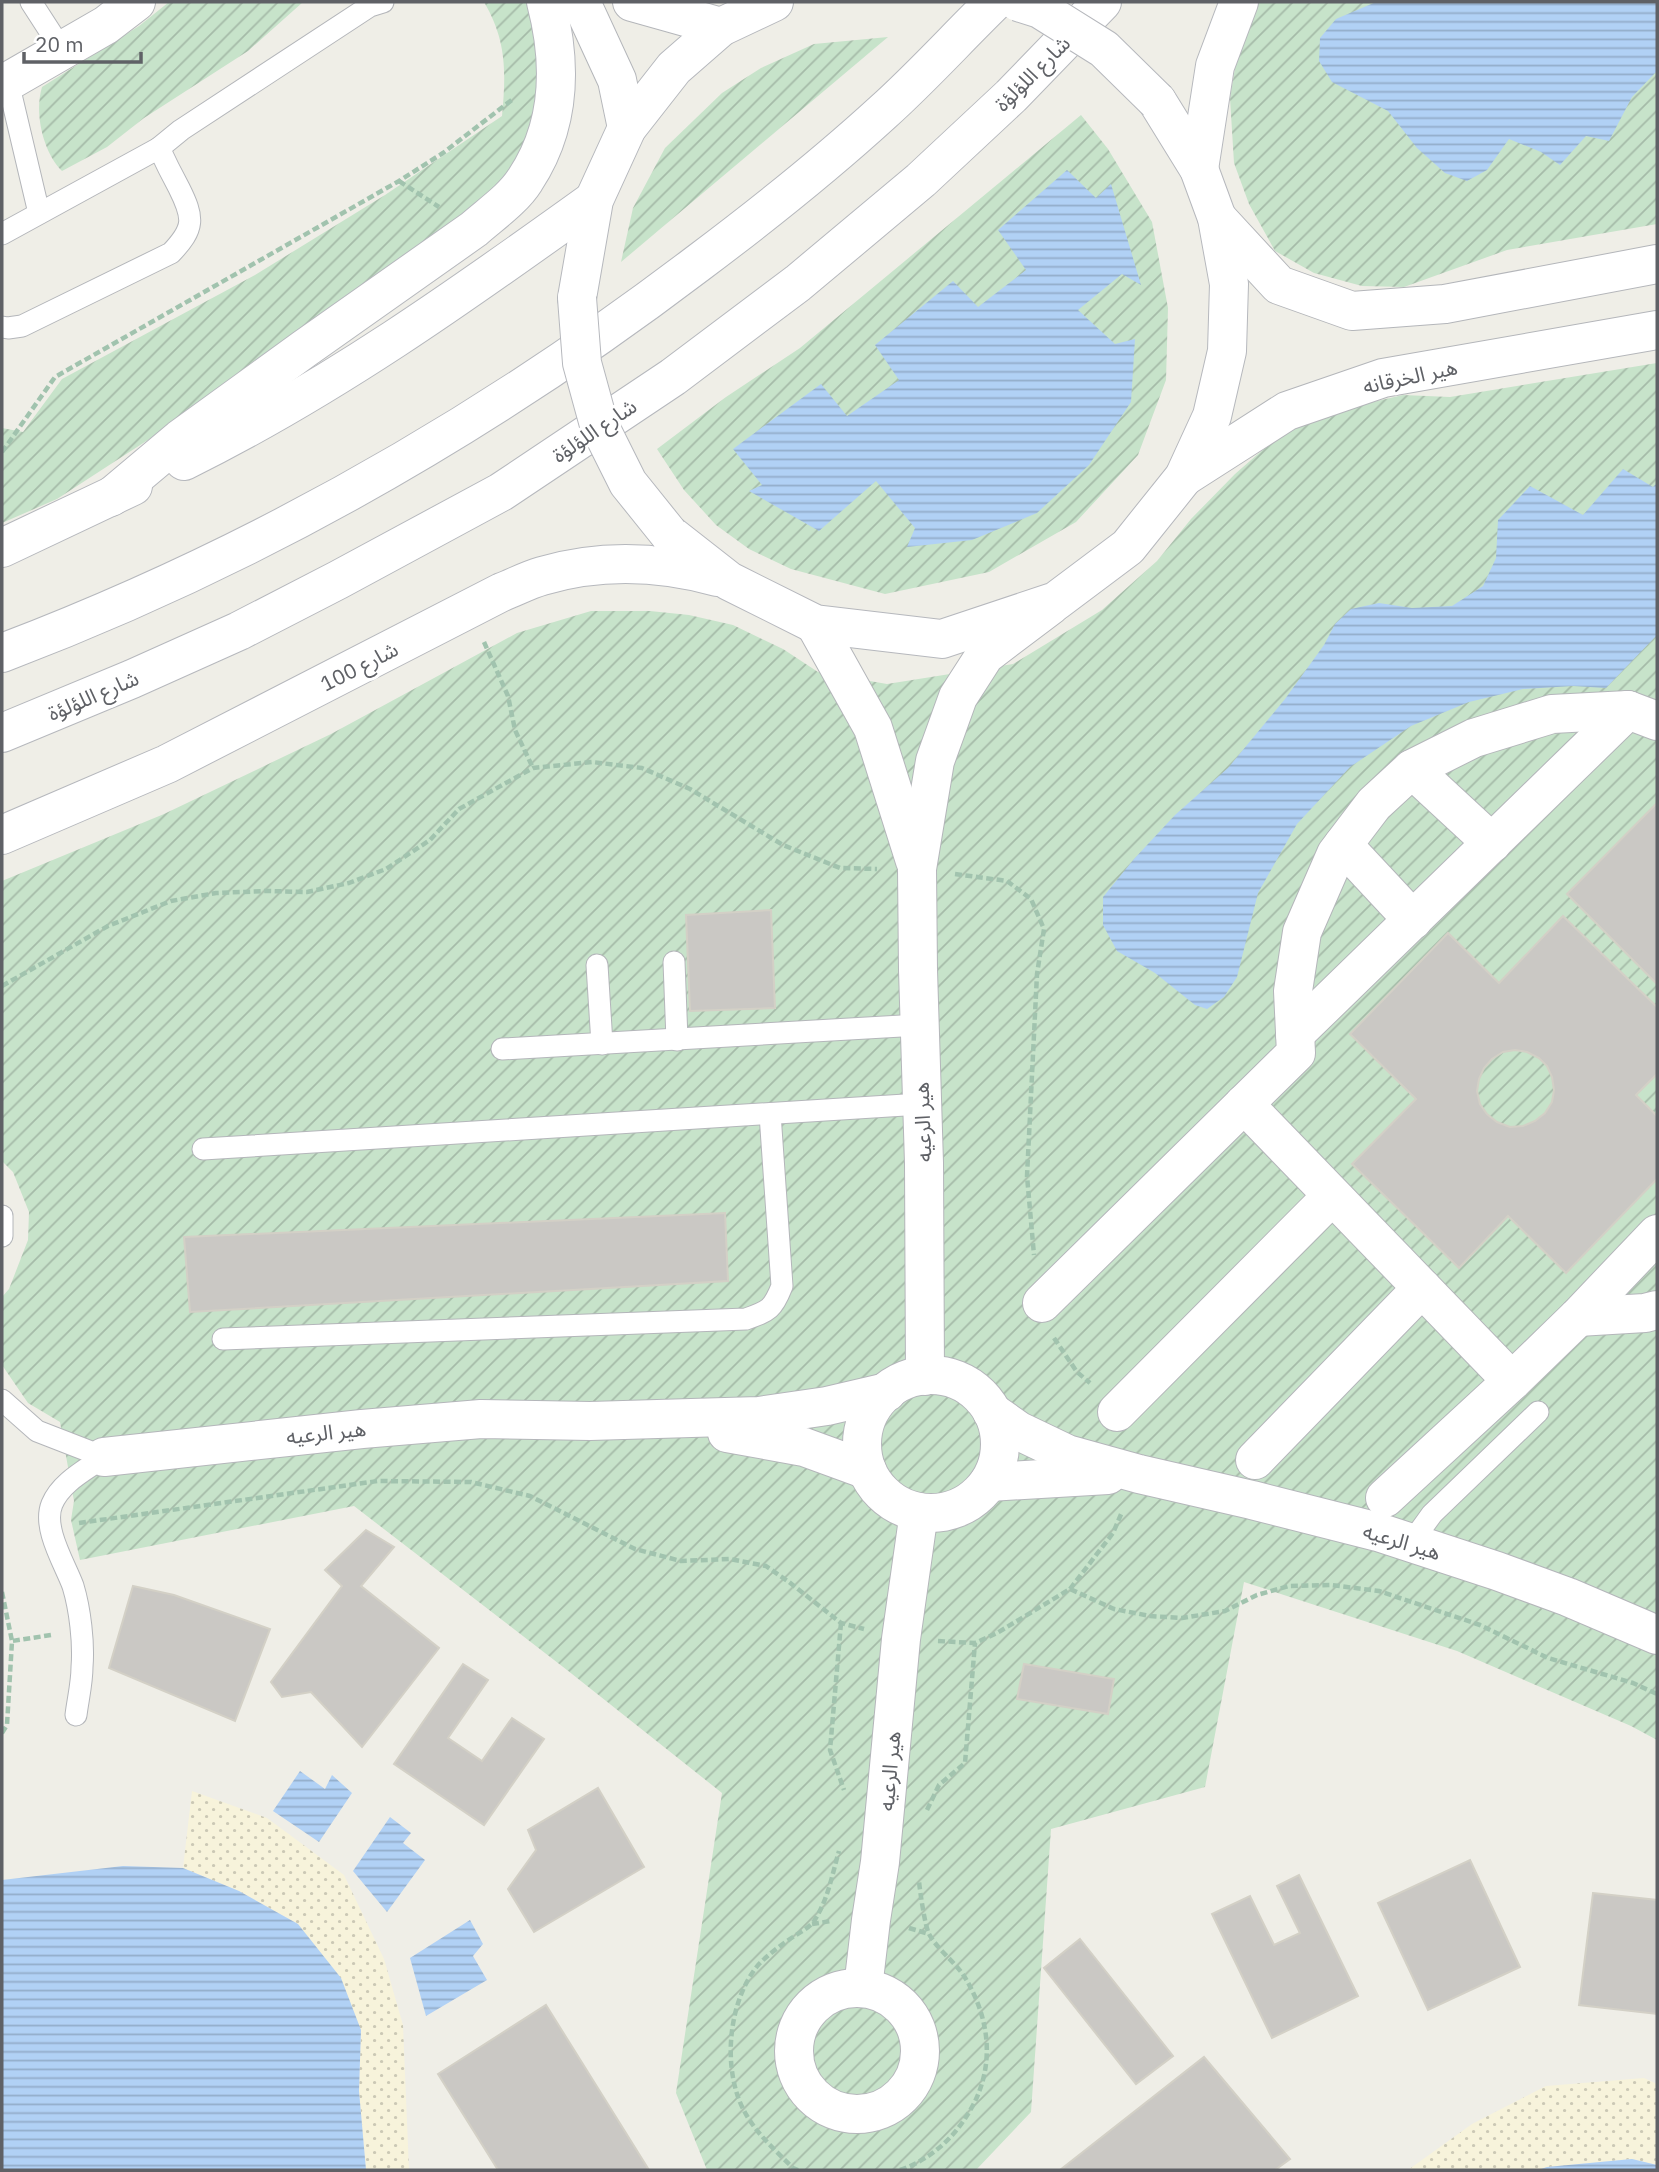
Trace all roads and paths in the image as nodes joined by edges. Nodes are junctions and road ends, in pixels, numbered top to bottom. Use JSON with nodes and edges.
{"nodes":[{"id":1,"x":31,"y":2,"type":"edge"},
{"id":2,"x":136,"y":2,"type":"edge"},
{"id":3,"x":383,"y":2,"type":"edge"},
{"id":4,"x":547,"y":2,"type":"edge"},
{"id":5,"x":581,"y":2,"type":"edge"},
{"id":6,"x":632,"y":2,"type":"edge"},
{"id":7,"x":774,"y":2,"type":"edge"},
{"id":8,"x":994,"y":2,"type":"edge"},
{"id":9,"x":1017,"y":2,"type":"edge"},
{"id":10,"x":1101,"y":2,"type":"edge"},
{"id":11,"x":1239,"y":2,"type":"edge"},
{"id":12,"x":721,"y":27,"type":"junction"},
{"id":13,"x":62,"y":50,"type":"junction"},
{"id":14,"x":555,"y":66,"type":"junction"},
{"id":15,"x":5,"y":84,"type":"edge"},
{"id":16,"x":627,"y":128,"type":"junction"},
{"id":17,"x":159,"y":148,"type":"junction"},
{"id":18,"x":1199,"y":169,"type":"junction"},
{"id":19,"x":594,"y":200,"type":"junction"},
{"id":20,"x":39,"y":213,"type":"junction"},
{"id":21,"x":1217,"y":218,"type":"junction"},
{"id":22,"x":2,"y":234,"type":"edge"},
{"id":23,"x":1657,"y":264,"type":"edge"},
{"id":24,"x":2,"y":327,"type":"edge"},
{"id":25,"x":1657,"y":330,"type":"edge"},
{"id":26,"x":2,"y":452,"type":"edge"},
{"id":27,"x":1184,"y":477,"type":"junction"},
{"id":28,"x":111,"y":497,"type":"junction"},
{"id":29,"x":2,"y":548,"type":"edge"},
{"id":30,"x":729,"y":581,"type":"junction"},
{"id":31,"x":1056,"y":601,"type":"junction"},
{"id":32,"x":467,"y":611,"type":"junction"},
{"id":33,"x":815,"y":624,"type":"junction"},
{"id":34,"x":2,"y":653,"type":"edge"},
{"id":35,"x":1643,"y":716,"type":"edge"},
{"id":36,"x":2,"y":733,"type":"edge"},
{"id":37,"x":533,"y":768,"type":"dead end"},
{"id":38,"x":1412,"y":769,"type":"junction"},
{"id":39,"x":2,"y":835,"type":"edge"},
{"id":40,"x":1492,"y":843,"type":"junction"},
{"id":41,"x":1343,"y":845,"type":"junction"},
{"id":42,"x":917,"y":869,"type":"junction"},
{"id":43,"x":1413,"y":920,"type":"junction"},
{"id":44,"x":674,"y":962,"type":"dead end"},
{"id":45,"x":597,"y":965,"type":"dead end"},
{"id":46,"x":919,"y":1026,"type":"junction"},
{"id":47,"x":1295,"y":1034,"type":"junction"},
{"id":48,"x":677,"y":1040,"type":"junction"},
{"id":49,"x":602,"y":1044,"type":"junction"},
{"id":50,"x":502,"y":1049,"type":"dead end"},
{"id":51,"x":921,"y":1104,"type":"junction"},
{"id":52,"x":1244,"y":1104,"type":"junction"},
{"id":53,"x":770,"y":1114,"type":"junction"},
{"id":54,"x":203,"y":1150,"type":"dead end"},
{"id":55,"x":1332,"y":1196,"type":"junction"},
{"id":56,"x":2,"y":1216,"type":"edge"},
{"id":57,"x":1657,"y":1234,"type":"edge"},
{"id":58,"x":2,"y":1236,"type":"edge"},
{"id":59,"x":1422,"y":1288,"type":"junction"},
{"id":60,"x":1042,"y":1303,"type":"dead end"},
{"id":61,"x":1657,"y":1310,"type":"edge"},
{"id":62,"x":1578,"y":1317,"type":"junction"},
{"id":63,"x":223,"y":1339,"type":"dead end"},
{"id":64,"x":925,"y":1376,"type":"junction"},
{"id":65,"x":1512,"y":1381,"type":"junction"},
{"id":66,"x":887,"y":1392,"type":"junction"},
{"id":67,"x":2,"y":1400,"type":"edge"},
{"id":68,"x":992,"y":1412,"type":"junction"},
{"id":69,"x":1117,"y":1412,"type":"dead end"},
{"id":70,"x":1538,"y":1412,"type":"dead end"},
{"id":71,"x":668,"y":1418,"type":"junction"},
{"id":72,"x":104,"y":1457,"type":"junction"},
{"id":73,"x":1255,"y":1460,"type":"dead end"},
{"id":74,"x":867,"y":1470,"type":"junction"},
{"id":75,"x":1139,"y":1474,"type":"junction"},
{"id":76,"x":989,"y":1482,"type":"junction"},
{"id":77,"x":1385,"y":1498,"type":"dead end"},
{"id":78,"x":919,"y":1512,"type":"junction"},
{"id":79,"x":51,"y":1527,"type":"junction"},
{"id":80,"x":1411,"y":1543,"type":"junction"},
{"id":81,"x":2,"y":1592,"type":"edge"},
{"id":82,"x":841,"y":1623,"type":"junction"},
{"id":83,"x":80,"y":1630,"type":"junction"},
{"id":84,"x":1657,"y":1635,"type":"edge"},
{"id":85,"x":901,"y":1639,"type":"junction"},
{"id":86,"x":12,"y":1642,"type":"junction"},
{"id":87,"x":975,"y":1643,"type":"junction"},
{"id":88,"x":1657,"y":1693,"type":"edge"},
{"id":89,"x":76,"y":1715,"type":"dead end"},
{"id":90,"x":2,"y":1733,"type":"edge"},
{"id":91,"x":845,"y":1799,"type":"dead end"},
{"id":92,"x":926,"y":1819,"type":"dead end"},
{"id":93,"x":839,"y":1851,"type":"dead end"},
{"id":94,"x":920,"y":1873,"type":"dead end"},
{"id":95,"x":863,"y":1988,"type":"dead end"},
{"id":96,"x":798,"y":2170,"type":"edge"},
{"id":97,"x":900,"y":2170,"type":"edge"}],
"edges":[{"from":1,"to":13,"type":"lane"},
{"from":2,"to":13,"type":"street"},
{"from":3,"to":17,"type":"lane"},
{"from":4,"to":14,"type":"street"},
{"from":5,"to":16,"type":"street"},
{"from":6,"to":12,"type":"street"},
{"from":7,"to":12,"type":"street"},
{"from":8,"to":34,"type":"street"},
{"from":9,"to":18,"type":"street","bridge":true},
{"from":10,"to":36,"type":"street","name":"شارع اللؤلؤة"},
{"from":11,"to":18,"type":"street"},
{"from":12,"to":16,"type":"street"},
{"from":13,"to":15,"type":"street"},
{"from":14,"to":26,"type":"path"},
{"from":14,"to":28,"type":"street"},
{"from":15,"to":20,"type":"lane"},
{"from":16,"to":19,"type":"street"},
{"from":17,"to":20,"type":"lane"},
{"from":17,"to":24,"type":"lane"},
{"from":18,"to":21,"type":"street"},
{"from":19,"to":28,"type":"street"},
{"from":19,"to":30,"type":"street","bridge":true},
{"from":20,"to":22,"type":"lane"},
{"from":21,"to":23,"type":"street"},
{"from":21,"to":27,"type":"street"},
{"from":25,"to":27,"type":"street","name":"هير الخرقانه"},
{"from":27,"to":31,"type":"street","name":"هير الرعيه"},
{"from":28,"to":29,"type":"street"},
{"from":30,"to":32,"type":"street","name":"شارع 100"},
{"from":30,"to":33,"type":"street"},
{"from":31,"to":33,"type":"street"},
{"from":31,"to":42,"type":"street","name":"هير الرعيه"},
{"from":32,"to":37,"type":"path"},
{"from":32,"to":39,"type":"street","name":"شارع 100"},
{"from":33,"to":42,"type":"street","name":"هير الرعيه"},
{"from":35,"to":38,"type":"street"},
{"from":35,"to":40,"type":"street"},
{"from":38,"to":40,"type":"street"},
{"from":38,"to":41,"type":"street"},
{"from":40,"to":43,"type":"street"},
{"from":41,"to":43,"type":"street"},
{"from":41,"to":47,"type":"street"},
{"from":42,"to":46,"type":"street","name":"هير الرعيه"},
{"from":43,"to":47,"type":"street"},
{"from":44,"to":48,"type":"lane"},
{"from":45,"to":49,"type":"lane"},
{"from":46,"to":48,"type":"lane"},
{"from":46,"to":51,"type":"street","name":"هير الرعيه"},
{"from":47,"to":52,"type":"street"},
{"from":48,"to":49,"type":"lane"},
{"from":49,"to":50,"type":"lane"},
{"from":51,"to":53,"type":"lane"},
{"from":51,"to":64,"type":"street","name":"هير الرعيه"},
{"from":52,"to":55,"type":"street"},
{"from":52,"to":60,"type":"street"},
{"from":53,"to":54,"type":"lane"},
{"from":53,"to":63,"type":"lane"},
{"from":55,"to":59,"type":"street"},
{"from":55,"to":69,"type":"street"},
{"from":56,"to":58,"type":"lane"},
{"from":57,"to":62,"type":"street"},
{"from":59,"to":65,"type":"street"},
{"from":59,"to":73,"type":"street"},
{"from":61,"to":62,"type":"street"},
{"from":62,"to":65,"type":"street"},
{"from":64,"to":66,"type":"street"},
{"from":64,"to":68,"type":"street"},
{"from":65,"to":77,"type":"street"},
{"from":66,"to":71,"type":"street","name":"هير الرعيه"},
{"from":66,"to":74,"type":"street"},
{"from":67,"to":72,"type":"lane","name":"هير الرعيه"},
{"from":68,"to":75,"type":"street","name":"هير الرعيه"},
{"from":68,"to":76,"type":"street"},
{"from":70,"to":80,"type":"lane"},
{"from":71,"to":72,"type":"street","name":"هير الرعيه"},
{"from":71,"to":74,"type":"street","name":"هير الرعيه"},
{"from":72,"to":79,"type":"lane"},
{"from":74,"to":78,"type":"street"},
{"from":75,"to":76,"type":"street","name":"هير الرعيه"},
{"from":75,"to":80,"type":"street","name":"هير الرعيه"},
{"from":76,"to":78,"type":"street"},
{"from":78,"to":85,"type":"street","name":"هير الرعيه"},
{"from":79,"to":82,"type":"path"},
{"from":79,"to":83,"type":"lane"},
{"from":80,"to":84,"type":"street","name":"هير الرعيه"},
{"from":81,"to":86,"type":"path"},
{"from":82,"to":85,"type":"path"},
{"from":82,"to":91,"type":"path"},
{"from":83,"to":86,"type":"path"},
{"from":83,"to":89,"type":"lane"},
{"from":85,"to":87,"type":"path"},
{"from":85,"to":95,"type":"street","name":"هير الرعيه"},
{"from":86,"to":90,"type":"path"},
{"from":87,"to":88,"type":"path"},
{"from":87,"to":92,"type":"path"},
{"from":93,"to":96,"type":"path"},
{"from":94,"to":97,"type":"path"}]}
